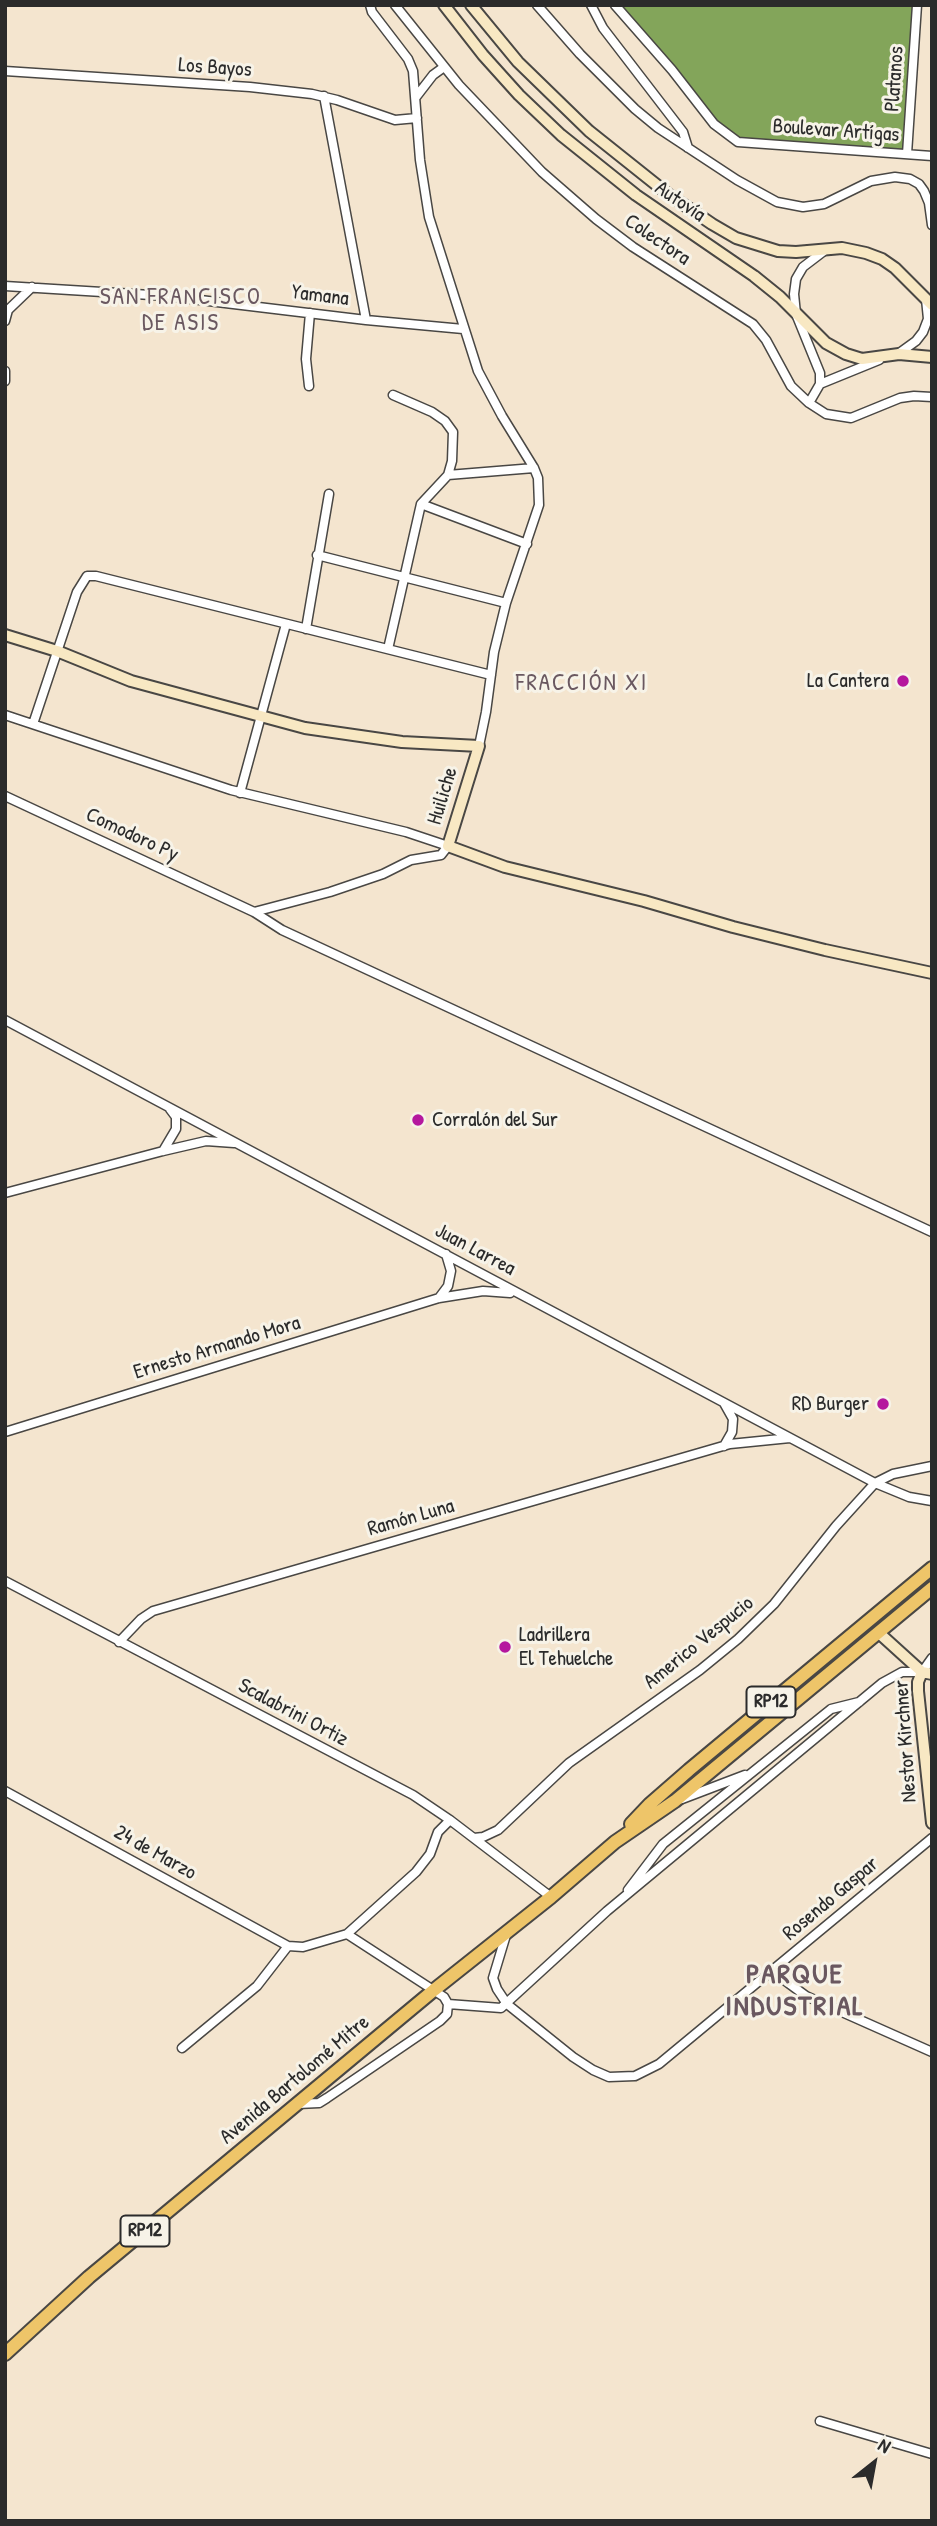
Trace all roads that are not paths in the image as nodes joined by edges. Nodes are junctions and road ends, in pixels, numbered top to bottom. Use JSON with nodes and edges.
{"nodes":[{"id":1,"x":370,"y":5,"type":"edge"},
{"id":2,"x":395,"y":5,"type":"edge"},
{"id":3,"x":444,"y":5,"type":"edge"},
{"id":4,"x":471,"y":5,"type":"edge"},
{"id":5,"x":537,"y":5,"type":"edge"},
{"id":6,"x":591,"y":5,"type":"edge"},
{"id":7,"x":615,"y":5,"type":"edge"},
{"id":8,"x":917,"y":5,"type":"edge"},
{"id":9,"x":444,"y":66,"type":"junction"},
{"id":10,"x":5,"y":71,"type":"edge"},
{"id":11,"x":324,"y":96,"type":"junction"},
{"id":12,"x":416,"y":97,"type":"junction"},
{"id":13,"x":417,"y":118,"type":"junction"},
{"id":14,"x":688,"y":148,"type":"junction"},
{"id":15,"x":908,"y":154,"type":"junction"},
{"id":16,"x":932,"y":156,"type":"edge"},
{"id":17,"x":932,"y":225,"type":"edge"},
{"id":18,"x":827,"y":249,"type":"junction"},
{"id":19,"x":5,"y":286,"type":"edge"},
{"id":20,"x":32,"y":287,"type":"junction"},
{"id":21,"x":928,"y":301,"type":"edge"},
{"id":22,"x":7,"y":309,"type":"edge"},
{"id":23,"x":310,"y":313,"type":"junction"},
{"id":24,"x":796,"y":314,"type":"junction"},
{"id":25,"x":366,"y":320,"type":"junction"},
{"id":26,"x":5,"y":321,"type":"edge"},
{"id":27,"x":463,"y":329,"type":"junction"},
{"id":28,"x":899,"y":354,"type":"junction"},
{"id":29,"x":932,"y":357,"type":"edge"},
{"id":30,"x":5,"y":371,"type":"edge"},
{"id":31,"x":5,"y":380,"type":"edge"},
{"id":32,"x":820,"y":384,"type":"junction"},
{"id":33,"x":309,"y":386,"type":"dead end"},
{"id":34,"x":393,"y":395,"type":"dead end"},
{"id":35,"x":932,"y":397,"type":"edge"},
{"id":36,"x":809,"y":403,"type":"junction"},
{"id":37,"x":534,"y":468,"type":"junction"},
{"id":38,"x":448,"y":475,"type":"junction"},
{"id":39,"x":329,"y":494,"type":"dead end"},
{"id":40,"x":421,"y":504,"type":"junction"},
{"id":41,"x":527,"y":544,"type":"junction"},
{"id":42,"x":317,"y":555,"type":"junction"},
{"id":43,"x":406,"y":576,"type":"junction"},
{"id":44,"x":506,"y":603,"type":"junction"},
{"id":45,"x":286,"y":624,"type":"junction"},
{"id":46,"x":306,"y":629,"type":"junction"},
{"id":47,"x":5,"y":635,"type":"edge"},
{"id":48,"x":388,"y":649,"type":"junction"},
{"id":49,"x":57,"y":651,"type":"junction"},
{"id":50,"x":491,"y":675,"type":"junction"},
{"id":51,"x":5,"y":715,"type":"edge"},
{"id":52,"x":261,"y":716,"type":"junction"},
{"id":53,"x":33,"y":724,"type":"junction"},
{"id":54,"x":478,"y":746,"type":"junction"},
{"id":55,"x":240,"y":793,"type":"junction"},
{"id":56,"x":5,"y":796,"type":"edge"},
{"id":57,"x":448,"y":846,"type":"junction"},
{"id":58,"x":254,"y":912,"type":"junction"},
{"id":59,"x":932,"y":973,"type":"edge"},
{"id":60,"x":5,"y":1020,"type":"edge"},
{"id":61,"x":168,"y":1107,"type":"junction"},
{"id":62,"x":236,"y":1143,"type":"junction"},
{"id":63,"x":163,"y":1151,"type":"junction"},
{"id":64,"x":5,"y":1193,"type":"edge"},
{"id":65,"x":932,"y":1231,"type":"edge"},
{"id":66,"x":446,"y":1254,"type":"junction"},
{"id":67,"x":523,"y":1296,"type":"junction"},
{"id":68,"x":439,"y":1298,"type":"junction"},
{"id":69,"x":724,"y":1403,"type":"junction"},
{"id":70,"x":5,"y":1432,"type":"edge"},
{"id":71,"x":790,"y":1438,"type":"junction"},
{"id":72,"x":723,"y":1446,"type":"junction"},
{"id":73,"x":932,"y":1466,"type":"edge"},
{"id":74,"x":874,"y":1483,"type":"junction"},
{"id":75,"x":932,"y":1501,"type":"edge"},
{"id":76,"x":932,"y":1568,"type":"edge"},
{"id":77,"x":5,"y":1581,"type":"edge"},
{"id":78,"x":932,"y":1588,"type":"edge"},
{"id":79,"x":879,"y":1633,"type":"junction"},
{"id":80,"x":119,"y":1642,"type":"junction"},
{"id":81,"x":932,"y":1658,"type":"edge"},
{"id":82,"x":927,"y":1673,"type":"edge"},
{"id":83,"x":860,"y":1702,"type":"junction"},
{"id":84,"x":754,"y":1771,"type":"junction"},
{"id":85,"x":5,"y":1791,"type":"edge"},
{"id":86,"x":673,"y":1802,"type":"junction"},
{"id":87,"x":450,"y":1820,"type":"junction"},
{"id":88,"x":932,"y":1823,"type":"edge"},
{"id":89,"x":474,"y":1838,"type":"junction"},
{"id":90,"x":932,"y":1838,"type":"edge"},
{"id":91,"x":615,"y":1842,"type":"junction"},
{"id":92,"x":551,"y":1897,"type":"junction"},
{"id":93,"x":620,"y":1901,"type":"junction"},
{"id":94,"x":507,"y":1932,"type":"junction"},
{"id":95,"x":347,"y":1934,"type":"junction"},
{"id":96,"x":288,"y":1946,"type":"junction"},
{"id":97,"x":772,"y":1971,"type":"junction"},
{"id":98,"x":434,"y":1990,"type":"junction"},
{"id":99,"x":506,"y":2003,"type":"junction"},
{"id":100,"x":448,"y":2004,"type":"junction"},
{"id":101,"x":182,"y":2048,"type":"dead end"},
{"id":102,"x":932,"y":2052,"type":"edge"},
{"id":103,"x":298,"y":2104,"type":"junction"},
{"id":104,"x":5,"y":2354,"type":"edge"},
{"id":105,"x":820,"y":2421,"type":"dead end"},
{"id":106,"x":932,"y":2454,"type":"edge"}],
"edges":[{"from":1,"to":12,"type":"street"},
{"from":2,"to":9,"type":"street","name":"Colectora"},
{"from":3,"to":24,"type":"street","name":"Autovía"},
{"from":4,"to":18,"type":"street","name":"Autovía"},
{"from":5,"to":14,"type":"street"},
{"from":6,"to":14,"type":"street"},
{"from":7,"to":15,"type":"street","name":"Boulevar Artígas"},
{"from":8,"to":15,"type":"street","name":"Platanos"},
{"from":9,"to":12,"type":"street"},
{"from":9,"to":36,"type":"street","name":"Colectora"},
{"from":10,"to":11,"type":"street","name":"Los Bayos"},
{"from":11,"to":13,"type":"street","name":"Los Bayos"},
{"from":11,"to":25,"type":"street"},
{"from":12,"to":13,"type":"street"},
{"from":13,"to":27,"type":"street"},
{"from":14,"to":17,"type":"street"},
{"from":15,"to":16,"type":"street","name":"Boulevar Artígas"},
{"from":18,"to":21,"type":"street","name":"Autovía"},
{"from":18,"to":24,"type":"street"},
{"from":19,"to":20,"type":"street","name":"Yamana"},
{"from":20,"to":22,"type":"street"},
{"from":20,"to":23,"type":"street","name":"Yamana"},
{"from":21,"to":28,"type":"street"},
{"from":22,"to":26,"type":"street"},
{"from":23,"to":25,"type":"street","name":"Yamana"},
{"from":23,"to":33,"type":"street"},
{"from":24,"to":28,"type":"street","name":"Autovía"},
{"from":24,"to":32,"type":"street"},
{"from":25,"to":27,"type":"street","name":"Yamana"},
{"from":27,"to":37,"type":"street"},
{"from":28,"to":29,"type":"street","name":"Autovía"},
{"from":28,"to":32,"type":"street"},
{"from":30,"to":31,"type":"street"},
{"from":32,"to":36,"type":"street"},
{"from":34,"to":38,"type":"street"},
{"from":35,"to":36,"type":"street","name":"Colectora"},
{"from":37,"to":38,"type":"street"},
{"from":37,"to":41,"type":"street"},
{"from":38,"to":40,"type":"street"},
{"from":39,"to":42,"type":"street"},
{"from":40,"to":41,"type":"street"},
{"from":40,"to":43,"type":"street"},
{"from":41,"to":44,"type":"street"},
{"from":42,"to":43,"type":"street"},
{"from":42,"to":46,"type":"street"},
{"from":43,"to":44,"type":"street"},
{"from":43,"to":48,"type":"street"},
{"from":44,"to":50,"type":"street"},
{"from":45,"to":46,"type":"street"},
{"from":45,"to":49,"type":"street"},
{"from":45,"to":52,"type":"street"},
{"from":46,"to":48,"type":"street"},
{"from":47,"to":49,"type":"street","name":"Huiliche"},
{"from":48,"to":50,"type":"street"},
{"from":49,"to":52,"type":"street","name":"Huiliche"},
{"from":49,"to":53,"type":"street"},
{"from":50,"to":54,"type":"street"},
{"from":51,"to":53,"type":"street"},
{"from":52,"to":54,"type":"street","name":"Huiliche"},
{"from":52,"to":55,"type":"street"},
{"from":53,"to":55,"type":"street"},
{"from":54,"to":57,"type":"street","name":"Huiliche"},
{"from":55,"to":57,"type":"street"},
{"from":56,"to":58,"type":"street","name":"Comodoro Py"},
{"from":57,"to":58,"type":"street"},
{"from":57,"to":59,"type":"street","name":"Huiliche"},
{"from":58,"to":65,"type":"street"},
{"from":60,"to":61,"type":"street","name":"Juan Larrea"},
{"from":61,"to":62,"type":"street","name":"Juan Larrea"},
{"from":61,"to":63,"type":"street"},
{"from":62,"to":63,"type":"street"},
{"from":62,"to":66,"type":"street","name":"Juan Larrea"},
{"from":63,"to":64,"type":"street"},
{"from":66,"to":67,"type":"street","name":"Juan Larrea"},
{"from":66,"to":68,"type":"street"},
{"from":67,"to":68,"type":"street","name":"Ernesto Armando Mora"},
{"from":67,"to":69,"type":"street","name":"Juan Larrea"},
{"from":68,"to":70,"type":"street","name":"Ernesto Armando Mora"},
{"from":69,"to":71,"type":"street","name":"Juan Larrea"},
{"from":69,"to":72,"type":"street"},
{"from":71,"to":72,"type":"street","name":"Ramón Luna"},
{"from":71,"to":74,"type":"street","name":"Juan Larrea"},
{"from":72,"to":80,"type":"street","name":"Ramón Luna"},
{"from":73,"to":74,"type":"street","name":"Americo Vespucio"},
{"from":74,"to":75,"type":"street","name":"Juan Larrea"},
{"from":74,"to":89,"type":"street","name":"Americo Vespucio"},
{"from":76,"to":91,"type":"main road","name":"Avenida Bartolomé Mitre","number":"RP12"},
{"from":77,"to":80,"type":"street","name":"Scalabrini Ortiz"},
{"from":78,"to":79,"type":"main road","name":"Avenida Bartolomé Mitre","number":"RP12"},
{"from":79,"to":82,"type":"street","name":"Nestor Kirchner"},
{"from":79,"to":86,"type":"main road","name":"Avenida Bartolomé Mitre","number":"RP12"},
{"from":80,"to":87,"type":"street","name":"Scalabrini Ortiz"},
{"from":81,"to":82,"type":"street"},
{"from":82,"to":83,"type":"street"},
{"from":82,"to":88,"type":"street","name":"Nestor Kirchner"},
{"from":83,"to":84,"type":"street"},
{"from":83,"to":93,"type":"street"},
{"from":84,"to":86,"type":"street"},
{"from":84,"to":93,"type":"street"},
{"from":85,"to":96,"type":"street","name":"24 de Marzo"},
{"from":86,"to":91,"type":"main road","name":"Avenida Bartolomé Mitre","number":"RP12"},
{"from":87,"to":89,"type":"street","name":"Scalabrini Ortiz"},
{"from":87,"to":95,"type":"street"},
{"from":89,"to":92,"type":"street","name":"Scalabrini Ortiz"},
{"from":90,"to":97,"type":"street","name":"Rosendo Gaspar"},
{"from":91,"to":92,"type":"main road","name":"Avenida Bartolomé Mitre","number":"RP12"},
{"from":92,"to":94,"type":"main road","name":"Avenida Bartolomé Mitre","number":"RP12"},
{"from":93,"to":99,"type":"street"},
{"from":94,"to":98,"type":"main road","name":"Avenida Bartolomé Mitre","number":"RP12"},
{"from":94,"to":99,"type":"street","name":"Rosendo Gaspar"},
{"from":95,"to":96,"type":"street"},
{"from":95,"to":98,"type":"street"},
{"from":96,"to":101,"type":"street"},
{"from":97,"to":99,"type":"street","name":"Rosendo Gaspar"},
{"from":97,"to":102,"type":"street"},
{"from":98,"to":100,"type":"street"},
{"from":98,"to":103,"type":"main road","name":"Avenida Bartolomé Mitre","number":"RP12"},
{"from":99,"to":100,"type":"street"},
{"from":100,"to":103,"type":"street"},
{"from":103,"to":104,"type":"main road","name":"Avenida Bartolomé Mitre","number":"RP12"},
{"from":105,"to":106,"type":"street"}]}
